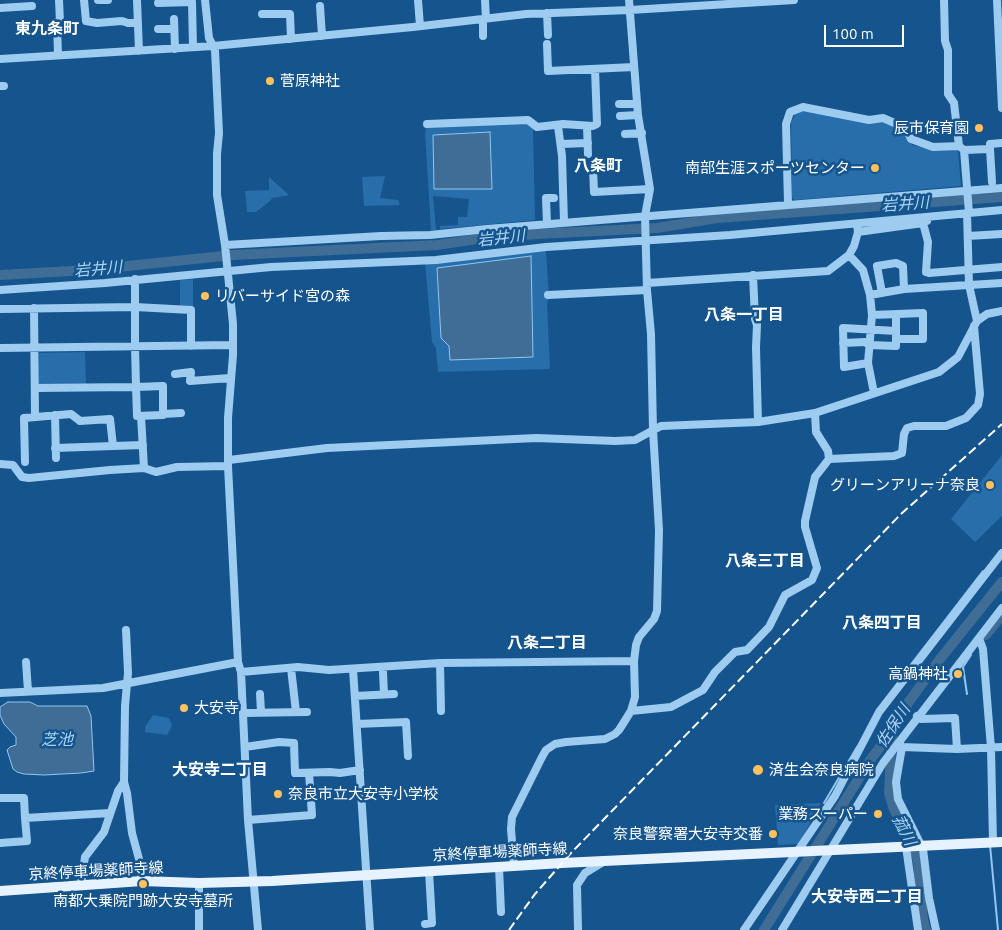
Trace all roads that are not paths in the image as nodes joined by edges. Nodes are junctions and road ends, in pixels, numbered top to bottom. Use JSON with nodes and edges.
{"nodes":[{"id":1,"x":59,"y":0,"type":"edge"},
{"id":2,"x":84,"y":0,"type":"edge"},
{"id":3,"x":98,"y":0,"type":"edge"},
{"id":4,"x":108,"y":0,"type":"edge"},
{"id":5,"x":137,"y":0,"type":"edge"},
{"id":6,"x":206,"y":0,"type":"edge"},
{"id":7,"x":418,"y":0,"type":"edge"},
{"id":8,"x":485,"y":0,"type":"edge"},
{"id":9,"x":629,"y":0,"type":"edge"},
{"id":10,"x":794,"y":0,"type":"edge"},
{"id":11,"x":944,"y":0,"type":"edge"},
{"id":12,"x":997,"y":0,"type":"edge"},
{"id":13,"x":732,"y":2,"type":"edge"},
{"id":14,"x":158,"y":3,"type":"dead end"},
{"id":15,"x":32,"y":6,"type":"dead end"},
{"id":16,"x":320,"y":6,"type":"dead end"},
{"id":17,"x":0,"y":8,"type":"edge"},
{"id":18,"x":630,"y":10,"type":"junction"},
{"id":19,"x":1000,"y":11,"type":"edge"},
{"id":20,"x":547,"y":13,"type":"junction"},
{"id":21,"x":262,"y":14,"type":"dead end"},
{"id":22,"x":174,"y":19,"type":"dead end"},
{"id":23,"x":484,"y":19,"type":"junction"},
{"id":24,"x":138,"y":23,"type":"junction"},
{"id":25,"x":420,"y":26,"type":"junction"},
{"id":26,"x":158,"y":29,"type":"dead end"},
{"id":27,"x":174,"y":29,"type":"junction"},
{"id":28,"x":548,"y":35,"type":"dead end"},
{"id":29,"x":1000,"y":35,"type":"edge"},
{"id":30,"x":322,"y":36,"type":"junction"},
{"id":31,"x":483,"y":36,"type":"dead end"},
{"id":32,"x":291,"y":39,"type":"junction"},
{"id":33,"x":547,"y":44,"type":"dead end"},
{"id":34,"x":213,"y":46,"type":"junction"},
{"id":35,"x":193,"y":47,"type":"junction"},
{"id":36,"x":174,"y":49,"type":"junction"},
{"id":37,"x":140,"y":51,"type":"junction"},
{"id":38,"x":58,"y":55,"type":"junction"},
{"id":39,"x":0,"y":59,"type":"edge"},
{"id":40,"x":634,"y":67,"type":"junction"},
{"id":41,"x":596,"y":69,"type":"junction"},
{"id":42,"x":1001,"y":94,"type":"edge"},
{"id":43,"x":619,"y":104,"type":"dead end"},
{"id":44,"x":638,"y":104,"type":"junction"},
{"id":45,"x":1002,"y":108,"type":"edge"},
{"id":46,"x":638,"y":115,"type":"junction"},
{"id":47,"x":620,"y":116,"type":"dead end"},
{"id":48,"x":427,"y":124,"type":"dead end"},
{"id":49,"x":558,"y":126,"type":"junction"},
{"id":50,"x":588,"y":126,"type":"junction"},
{"id":51,"x":642,"y":133,"type":"junction"},
{"id":52,"x":625,"y":134,"type":"dead end"},
{"id":53,"x":588,"y":143,"type":"junction"},
{"id":54,"x":561,"y":144,"type":"junction"},
{"id":55,"x":1002,"y":144,"type":"edge"},
{"id":56,"x":962,"y":148,"type":"junction"},
{"id":57,"x":990,"y":149,"type":"junction"},
{"id":58,"x":588,"y":154,"type":"dead end"},
{"id":59,"x":601,"y":162,"type":"dead end"},
{"id":60,"x":992,"y":182,"type":"dead end"},
{"id":61,"x":1002,"y":188,"type":"edge"},
{"id":62,"x":650,"y":189,"type":"junction"},
{"id":63,"x":967,"y":192,"type":"junction"},
{"id":64,"x":554,"y":198,"type":"dead end"},
{"id":65,"x":788,"y":204,"type":"junction"},
{"id":66,"x":1002,"y":210,"type":"edge"},
{"id":67,"x":968,"y":212,"type":"junction"},
{"id":68,"x":938,"y":216,"type":"junction"},
{"id":69,"x":645,"y":218,"type":"junction"},
{"id":70,"x":564,"y":222,"type":"junction"},
{"id":71,"x":923,"y":223,"type":"junction"},
{"id":72,"x":546,"y":224,"type":"junction"},
{"id":73,"x":857,"y":228,"type":"junction"},
{"id":74,"x":1002,"y":234,"type":"edge"},
{"id":75,"x":968,"y":236,"type":"junction"},
{"id":76,"x":646,"y":239,"type":"junction"},
{"id":77,"x":225,"y":247,"type":"junction"},
{"id":78,"x":849,"y":255,"type":"junction"},
{"id":79,"x":1002,"y":267,"type":"edge"},
{"id":80,"x":228,"y":269,"type":"junction"},
{"id":81,"x":968,"y":270,"type":"junction"},
{"id":82,"x":753,"y":275,"type":"junction"},
{"id":83,"x":134,"y":279,"type":"junction"},
{"id":84,"x":1002,"y":283,"type":"edge"},
{"id":85,"x":969,"y":285,"type":"junction"},
{"id":86,"x":647,"y":286,"type":"junction"},
{"id":87,"x":904,"y":289,"type":"junction"},
{"id":88,"x":0,"y":290,"type":"edge"},
{"id":89,"x":882,"y":293,"type":"junction"},
{"id":90,"x":548,"y":295,"type":"dead end"},
{"id":91,"x":870,"y":295,"type":"junction"},
{"id":92,"x":135,"y":307,"type":"junction"},
{"id":93,"x":34,"y":308,"type":"junction"},
{"id":94,"x":0,"y":309,"type":"edge"},
{"id":95,"x":1002,"y":311,"type":"edge"},
{"id":96,"x":896,"y":314,"type":"junction"},
{"id":97,"x":872,"y":316,"type":"junction"},
{"id":98,"x":975,"y":324,"type":"junction"},
{"id":99,"x":871,"y":329,"type":"junction"},
{"id":100,"x":896,"y":335,"type":"junction"},
{"id":101,"x":843,"y":343,"type":"junction"},
{"id":102,"x":233,"y":345,"type":"junction"},
{"id":103,"x":869,"y":345,"type":"junction"},
{"id":104,"x":135,"y":346,"type":"junction"},
{"id":105,"x":191,"y":346,"type":"junction"},
{"id":106,"x":0,"y":348,"type":"edge"},
{"id":107,"x":34,"y":348,"type":"junction"},
{"id":108,"x":868,"y":363,"type":"junction"},
{"id":109,"x":175,"y":374,"type":"dead end"},
{"id":110,"x":230,"y":378,"type":"junction"},
{"id":111,"x":136,"y":387,"type":"junction"},
{"id":112,"x":35,"y":388,"type":"junction"},
{"id":113,"x":874,"y":393,"type":"junction"},
{"id":114,"x":181,"y":413,"type":"dead end"},
{"id":115,"x":814,"y":413,"type":"junction"},
{"id":116,"x":164,"y":414,"type":"junction"},
{"id":117,"x":55,"y":415,"type":"junction"},
{"id":118,"x":141,"y":416,"type":"junction"},
{"id":119,"x":35,"y":417,"type":"junction"},
{"id":120,"x":758,"y":422,"type":"junction"},
{"id":121,"x":653,"y":430,"type":"junction"},
{"id":122,"x":143,"y":444,"type":"junction"},
{"id":123,"x":113,"y":446,"type":"junction"},
{"id":124,"x":56,"y":448,"type":"junction"},
{"id":125,"x":56,"y":458,"type":"dead end"},
{"id":126,"x":829,"y":459,"type":"junction"},
{"id":127,"x":25,"y":462,"type":"dead end"},
{"id":128,"x":229,"y":463,"type":"junction"},
{"id":129,"x":0,"y":464,"type":"edge"},
{"id":130,"x":144,"y":468,"type":"junction"},
{"id":131,"x":1002,"y":553,"type":"edge"},
{"id":132,"x":1002,"y":608,"type":"edge"},
{"id":133,"x":126,"y":630,"type":"dead end"},
{"id":134,"x":979,"y":638,"type":"junction"},
{"id":135,"x":634,"y":661,"type":"junction"},
{"id":136,"x":26,"y":662,"type":"dead end"},
{"id":137,"x":238,"y":662,"type":"junction"},
{"id":138,"x":440,"y":663,"type":"junction"},
{"id":139,"x":291,"y":668,"type":"junction"},
{"id":140,"x":353,"y":669,"type":"junction"},
{"id":141,"x":241,"y":672,"type":"junction"},
{"id":142,"x":383,"y":672,"type":"dead end"},
{"id":143,"x":126,"y":684,"type":"junction"},
{"id":144,"x":28,"y":691,"type":"junction"},
{"id":145,"x":0,"y":693,"type":"edge"},
{"id":146,"x":260,"y":694,"type":"dead end"},
{"id":147,"x":384,"y":694,"type":"junction"},
{"id":148,"x":394,"y":694,"type":"dead end"},
{"id":149,"x":355,"y":696,"type":"junction"},
{"id":150,"x":441,"y":711,"type":"dead end"},
{"id":151,"x":631,"y":711,"type":"junction"},
{"id":152,"x":261,"y":712,"type":"junction"},
{"id":153,"x":296,"y":712,"type":"junction"},
{"id":154,"x":306,"y":712,"type":"dead end"},
{"id":155,"x":243,"y":713,"type":"junction"},
{"id":156,"x":918,"y":716,"type":"junction"},
{"id":157,"x":357,"y":724,"type":"junction"},
{"id":158,"x":900,"y":744,"type":"junction"},
{"id":159,"x":245,"y":747,"type":"junction"},
{"id":160,"x":1002,"y":747,"type":"edge"},
{"id":161,"x":991,"y":748,"type":"junction"},
{"id":162,"x":957,"y":749,"type":"junction"},
{"id":163,"x":408,"y":756,"type":"dead end"},
{"id":164,"x":360,"y":770,"type":"junction"},
{"id":165,"x":309,"y":773,"type":"junction"},
{"id":166,"x":124,"y":782,"type":"junction"},
{"id":167,"x":0,"y":798,"type":"edge"},
{"id":168,"x":110,"y":813,"type":"junction"},
{"id":169,"x":25,"y":818,"type":"junction"},
{"id":170,"x":248,"y":820,"type":"junction"},
{"id":171,"x":998,"y":842,"type":"edge"},
{"id":172,"x":0,"y":843,"type":"edge"},
{"id":173,"x":913,"y":846,"type":"junction"},
{"id":174,"x":828,"y":850,"type":"junction"},
{"id":175,"x":799,"y":851,"type":"junction"},
{"id":176,"x":602,"y":862,"type":"junction"},
{"id":177,"x":514,"y":866,"type":"junction"},
{"id":178,"x":499,"y":867,"type":"junction"},
{"id":179,"x":430,"y":871,"type":"junction"},
{"id":180,"x":367,"y":875,"type":"junction"},
{"id":181,"x":142,"y":880,"type":"junction"},
{"id":182,"x":253,"y":882,"type":"junction"},
{"id":183,"x":199,"y":883,"type":"junction"},
{"id":184,"x":81,"y":884,"type":"junction"},
{"id":185,"x":0,"y":891,"type":"edge"},
{"id":186,"x":501,"y":912,"type":"dead end"},
{"id":187,"x":425,"y":924,"type":"dead end"},
{"id":188,"x":199,"y":930,"type":"edge"},
{"id":189,"x":258,"y":930,"type":"edge"},
{"id":190,"x":370,"y":930,"type":"edge"},
{"id":191,"x":578,"y":930,"type":"edge"},
{"id":192,"x":744,"y":930,"type":"edge"},
{"id":193,"x":782,"y":930,"type":"edge"},
{"id":194,"x":918,"y":930,"type":"edge"},
{"id":195,"x":936,"y":930,"type":"edge"}],
"edges":[{"from":1,"to":38,"type":"street"},
{"from":2,"to":24,"type":"street"},
{"from":3,"to":4,"type":"street"},
{"from":5,"to":24,"type":"street"},
{"from":6,"to":34,"type":"street"},
{"from":7,"to":25,"type":"street"},
{"from":8,"to":23,"type":"street"},
{"from":9,"to":18,"type":"street"},
{"from":10,"to":13,"type":"street"},
{"from":11,"to":56,"type":"street"},
{"from":12,"to":19,"type":"street"},
{"from":13,"to":18,"type":"street"},
{"from":14,"to":35,"type":"street"},
{"from":15,"to":17,"type":"street"},
{"from":16,"to":30,"type":"street"},
{"from":18,"to":20,"type":"street"},
{"from":18,"to":40,"type":"street"},
{"from":19,"to":29,"type":"street"},
{"from":20,"to":23,"type":"street"},
{"from":20,"to":28,"type":"street"},
{"from":21,"to":32,"type":"street"},
{"from":22,"to":27,"type":"street"},
{"from":23,"to":25,"type":"street"},
{"from":23,"to":31,"type":"street"},
{"from":24,"to":37,"type":"street"},
{"from":25,"to":30,"type":"street"},
{"from":26,"to":27,"type":"street"},
{"from":27,"to":36,"type":"street"},
{"from":29,"to":42,"type":"street"},
{"from":30,"to":32,"type":"street"},
{"from":32,"to":34,"type":"street"},
{"from":33,"to":41,"type":"street"},
{"from":34,"to":35,"type":"street"},
{"from":34,"to":77,"type":"street"},
{"from":35,"to":36,"type":"street"},
{"from":36,"to":37,"type":"street"},
{"from":37,"to":38,"type":"street"},
{"from":38,"to":39,"type":"street"},
{"from":40,"to":41,"type":"street"},
{"from":40,"to":44,"type":"street"},
{"from":41,"to":50,"type":"street"},
{"from":42,"to":45,"type":"street"},
{"from":43,"to":44,"type":"street"},
{"from":44,"to":46,"type":"street"},
{"from":46,"to":47,"type":"street"},
{"from":46,"to":51,"type":"street"},
{"from":48,"to":49,"type":"street"},
{"from":49,"to":50,"type":"street"},
{"from":49,"to":54,"type":"street"},
{"from":50,"to":53,"type":"street"},
{"from":51,"to":52,"type":"street"},
{"from":51,"to":62,"type":"street"},
{"from":53,"to":54,"type":"street"},
{"from":53,"to":58,"type":"street"},
{"from":54,"to":70,"type":"street"},
{"from":55,"to":57,"type":"street"},
{"from":56,"to":57,"type":"street"},
{"from":56,"to":63,"type":"street"},
{"from":56,"to":65,"type":"street"},
{"from":57,"to":60,"type":"street"},
{"from":59,"to":62,"type":"street"},
{"from":61,"to":63,"type":"street"},
{"from":62,"to":69,"type":"street"},
{"from":63,"to":65,"type":"street"},
{"from":63,"to":67,"type":"street"},
{"from":64,"to":72,"type":"street"},
{"from":65,"to":69,"type":"street"},
{"from":66,"to":67,"type":"street"},
{"from":67,"to":68,"type":"street"},
{"from":67,"to":75,"type":"street"},
{"from":68,"to":71,"type":"street"},
{"from":68,"to":73,"type":"street"},
{"from":69,"to":70,"type":"street"},
{"from":69,"to":76,"type":"street"},
{"from":70,"to":72,"type":"street"},
{"from":71,"to":73,"type":"street"},
{"from":71,"to":81,"type":"street"},
{"from":72,"to":77,"type":"street"},
{"from":73,"to":76,"type":"street"},
{"from":73,"to":78,"type":"street"},
{"from":74,"to":75,"type":"street"},
{"from":75,"to":81,"type":"street"},
{"from":76,"to":80,"type":"street"},
{"from":76,"to":86,"type":"street"},
{"from":77,"to":80,"type":"street"},
{"from":78,"to":82,"type":"street"},
{"from":78,"to":91,"type":"street"},
{"from":79,"to":81,"type":"street"},
{"from":80,"to":83,"type":"street"},
{"from":80,"to":102,"type":"street"},
{"from":81,"to":85,"type":"street"},
{"from":82,"to":86,"type":"street"},
{"from":82,"to":120,"type":"street"},
{"from":83,"to":88,"type":"street"},
{"from":83,"to":92,"type":"street"},
{"from":84,"to":85,"type":"street"},
{"from":85,"to":87,"type":"street"},
{"from":85,"to":98,"type":"street"},
{"from":86,"to":90,"type":"street"},
{"from":86,"to":121,"type":"street"},
{"from":87,"to":89,"type":"street"},
{"from":87,"to":89,"type":"street"},
{"from":89,"to":91,"type":"street"},
{"from":91,"to":97,"type":"street"},
{"from":92,"to":93,"type":"street"},
{"from":92,"to":104,"type":"street"},
{"from":92,"to":105,"type":"street"},
{"from":93,"to":94,"type":"street"},
{"from":93,"to":107,"type":"street"},
{"from":95,"to":98,"type":"street"},
{"from":96,"to":97,"type":"street"},
{"from":96,"to":100,"type":"street"},
{"from":96,"to":100,"type":"street"},
{"from":97,"to":99,"type":"street"},
{"from":98,"to":113,"type":"street"},
{"from":98,"to":126,"type":"street"},
{"from":99,"to":100,"type":"street"},
{"from":99,"to":101,"type":"street"},
{"from":99,"to":103,"type":"street"},
{"from":100,"to":103,"type":"street"},
{"from":101,"to":103,"type":"street"},
{"from":101,"to":108,"type":"street"},
{"from":102,"to":105,"type":"street"},
{"from":102,"to":110,"type":"street"},
{"from":103,"to":108,"type":"street"},
{"from":104,"to":105,"type":"street"},
{"from":104,"to":107,"type":"street"},
{"from":104,"to":111,"type":"street"},
{"from":106,"to":107,"type":"street"},
{"from":107,"to":112,"type":"street"},
{"from":108,"to":113,"type":"street"},
{"from":109,"to":110,"type":"street"},
{"from":110,"to":128,"type":"street"},
{"from":111,"to":112,"type":"street"},
{"from":111,"to":116,"type":"street"},
{"from":111,"to":118,"type":"street"},
{"from":112,"to":119,"type":"street"},
{"from":113,"to":115,"type":"street"},
{"from":114,"to":116,"type":"street"},
{"from":115,"to":120,"type":"street"},
{"from":115,"to":126,"type":"street"},
{"from":116,"to":118,"type":"street"},
{"from":117,"to":119,"type":"street"},
{"from":117,"to":123,"type":"street"},
{"from":117,"to":124,"type":"street"},
{"from":118,"to":122,"type":"street"},
{"from":119,"to":127,"type":"street"},
{"from":120,"to":121,"type":"street"},
{"from":121,"to":128,"type":"street"},
{"from":121,"to":135,"type":"street"},
{"from":122,"to":123,"type":"street"},
{"from":122,"to":130,"type":"street"},
{"from":123,"to":124,"type":"street"},
{"from":124,"to":125,"type":"street"},
{"from":126,"to":151,"type":"street"},
{"from":128,"to":130,"type":"street"},
{"from":128,"to":137,"type":"street"},
{"from":129,"to":130,"type":"street"},
{"from":131,"to":175,"type":"street"},
{"from":132,"to":134,"type":"street"},
{"from":133,"to":143,"type":"street"},
{"from":134,"to":156,"type":"street"},
{"from":134,"to":161,"type":"street"},
{"from":135,"to":138,"type":"street"},
{"from":135,"to":151,"type":"street"},
{"from":136,"to":144,"type":"street"},
{"from":137,"to":141,"type":"street"},
{"from":137,"to":143,"type":"street"},
{"from":138,"to":140,"type":"street"},
{"from":138,"to":150,"type":"street"},
{"from":139,"to":140,"type":"street"},
{"from":139,"to":141,"type":"street"},
{"from":139,"to":153,"type":"street"},
{"from":140,"to":149,"type":"street"},
{"from":141,"to":155,"type":"street"},
{"from":142,"to":147,"type":"street"},
{"from":143,"to":144,"type":"street"},
{"from":143,"to":166,"type":"street"},
{"from":144,"to":145,"type":"street"},
{"from":146,"to":152,"type":"street"},
{"from":147,"to":148,"type":"street"},
{"from":147,"to":149,"type":"street"},
{"from":149,"to":157,"type":"street"},
{"from":151,"to":177,"type":"street"},
{"from":152,"to":153,"type":"street"},
{"from":152,"to":155,"type":"street"},
{"from":153,"to":154,"type":"street"},
{"from":155,"to":159,"type":"street"},
{"from":156,"to":158,"type":"street"},
{"from":156,"to":162,"type":"street"},
{"from":157,"to":163,"type":"street"},
{"from":157,"to":164,"type":"street"},
{"from":158,"to":162,"type":"street"},
{"from":158,"to":173,"type":"street"},
{"from":158,"to":174,"type":"street"},
{"from":159,"to":165,"type":"street"},
{"from":159,"to":170,"type":"street"},
{"from":160,"to":161,"type":"street"},
{"from":161,"to":162,"type":"street"},
{"from":161,"to":171,"type":"street"},
{"from":164,"to":165,"type":"street"},
{"from":164,"to":180,"type":"street"},
{"from":165,"to":170,"type":"street"},
{"from":166,"to":168,"type":"street"},
{"from":166,"to":181,"type":"street"},
{"from":167,"to":169,"type":"street"},
{"from":168,"to":169,"type":"street"},
{"from":168,"to":184,"type":"street"},
{"from":169,"to":172,"type":"street"},
{"from":170,"to":182,"type":"street"},
{"from":171,"to":173,"type":"main road","name":"京終停車場薬師寺線"},
{"from":173,"to":174,"type":"main road","name":"京終停車場薬師寺線"},
{"from":173,"to":194,"type":"street"},
{"from":173,"to":195,"type":"street"},
{"from":174,"to":175,"type":"main road","name":"京終停車場薬師寺線"},
{"from":174,"to":193,"type":"street"},
{"from":175,"to":176,"type":"main road","name":"京終停車場薬師寺線"},
{"from":175,"to":192,"type":"street"},
{"from":176,"to":177,"type":"main road","name":"京終停車場薬師寺線"},
{"from":176,"to":191,"type":"street"},
{"from":177,"to":178,"type":"main road","name":"京終停車場薬師寺線"},
{"from":178,"to":179,"type":"main road","name":"京終停車場薬師寺線"},
{"from":178,"to":186,"type":"street"},
{"from":179,"to":180,"type":"main road","name":"京終停車場薬師寺線"},
{"from":179,"to":187,"type":"street"},
{"from":180,"to":182,"type":"main road","name":"京終停車場薬師寺線"},
{"from":180,"to":190,"type":"street"},
{"from":181,"to":183,"type":"main road","name":"京終停車場薬師寺線"},
{"from":181,"to":184,"type":"main road","name":"京終停車場薬師寺線"},
{"from":182,"to":183,"type":"main road","name":"京終停車場薬師寺線"},
{"from":182,"to":189,"type":"street"},
{"from":183,"to":188,"type":"street"},
{"from":184,"to":185,"type":"main road","name":"京終停車場薬師寺線"}]}
